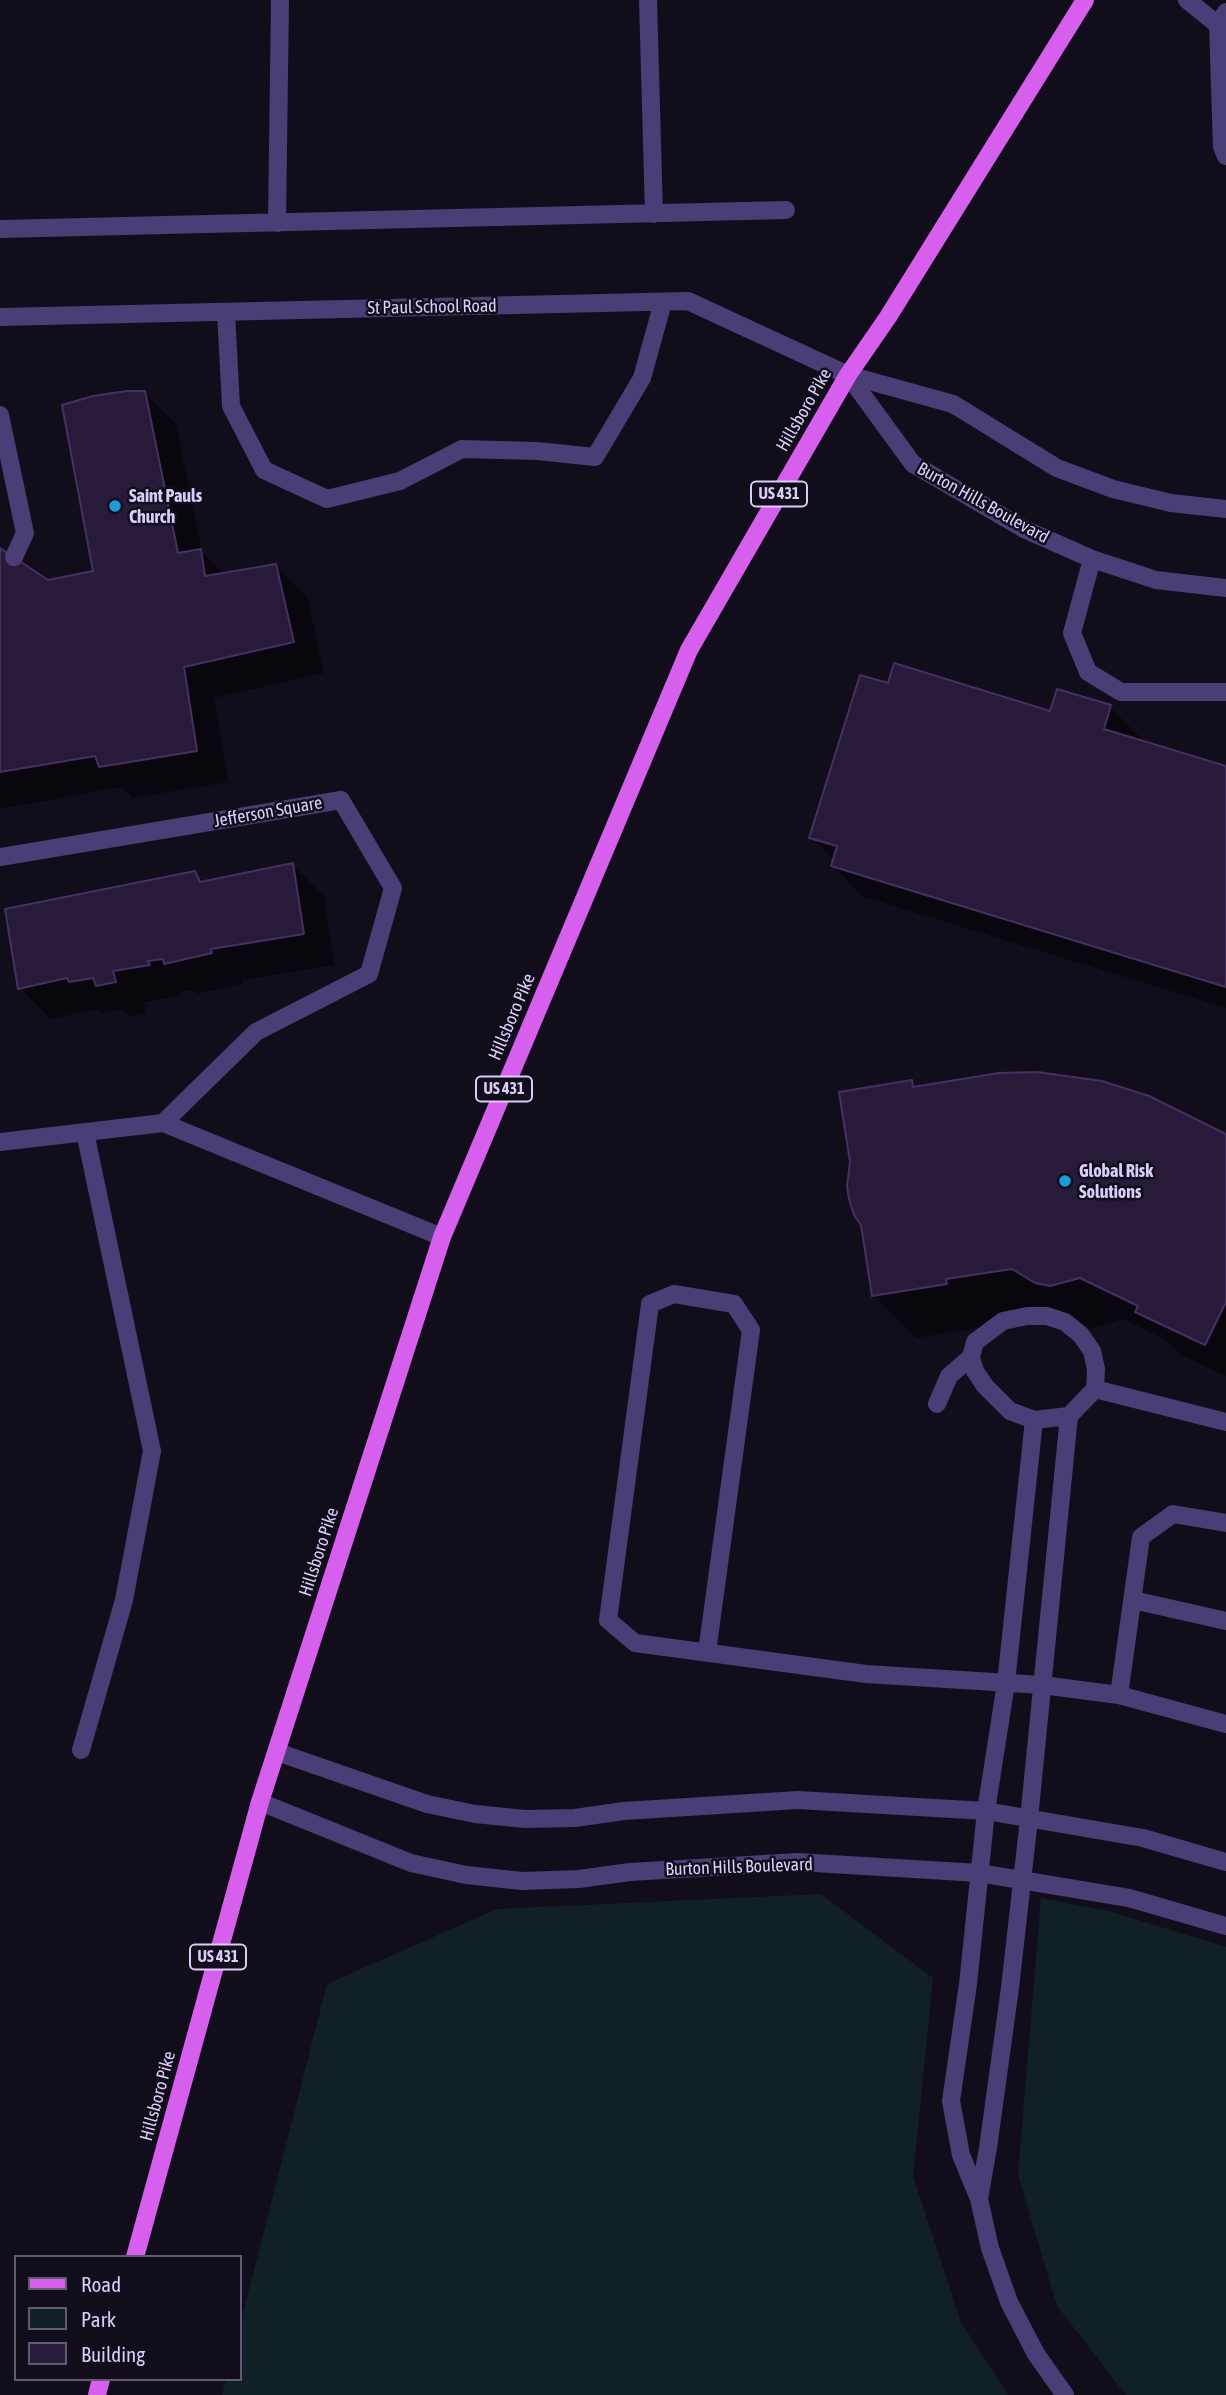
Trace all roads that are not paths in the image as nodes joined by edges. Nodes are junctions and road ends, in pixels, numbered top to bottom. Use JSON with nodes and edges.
{"nodes":[{"id":1,"x":280,"y":0,"type":"edge"},
{"id":2,"x":648,"y":0,"type":"edge"},
{"id":3,"x":1086,"y":0,"type":"edge"},
{"id":4,"x":1186,"y":0,"type":"edge"},
{"id":5,"x":1222,"y":18,"type":"edge"},
{"id":6,"x":1226,"y":156,"type":"edge"},
{"id":7,"x":786,"y":210,"type":"dead end"},
{"id":8,"x":654,"y":214,"type":"junction"},
{"id":9,"x":277,"y":223,"type":"junction"},
{"id":10,"x":0,"y":229,"type":"edge"},
{"id":11,"x":663,"y":302,"type":"junction"},
{"id":12,"x":226,"y":312,"type":"junction"},
{"id":13,"x":0,"y":317,"type":"edge"},
{"id":14,"x":848,"y":375,"type":"junction"},
{"id":15,"x":0,"y":415,"type":"edge"},
{"id":16,"x":1226,"y":509,"type":"edge"},
{"id":17,"x":14,"y":557,"type":"dead end"},
{"id":18,"x":1091,"y":559,"type":"junction"},
{"id":19,"x":1226,"y":588,"type":"edge"},
{"id":20,"x":1226,"y":692,"type":"edge"},
{"id":21,"x":0,"y":857,"type":"edge"},
{"id":22,"x":163,"y":1122,"type":"junction"},
{"id":23,"x":85,"y":1132,"type":"junction"},
{"id":24,"x":0,"y":1142,"type":"edge"},
{"id":25,"x":442,"y":1237,"type":"junction"},
{"id":26,"x":971,"y":1357,"type":"junction"},
{"id":27,"x":1096,"y":1389,"type":"junction"},
{"id":28,"x":937,"y":1404,"type":"dead end"},
{"id":29,"x":1069,"y":1416,"type":"junction"},
{"id":30,"x":1034,"y":1420,"type":"junction"},
{"id":31,"x":1226,"y":1422,"type":"edge"},
{"id":32,"x":1226,"y":1523,"type":"edge"},
{"id":33,"x":1133,"y":1600,"type":"junction"},
{"id":34,"x":1226,"y":1621,"type":"edge"},
{"id":35,"x":706,"y":1652,"type":"junction"},
{"id":36,"x":1006,"y":1683,"type":"junction"},
{"id":37,"x":1042,"y":1685,"type":"junction"},
{"id":38,"x":1119,"y":1695,"type":"junction"},
{"id":39,"x":1226,"y":1724,"type":"edge"},
{"id":40,"x":81,"y":1749,"type":"dead end"},
{"id":41,"x":276,"y":1752,"type":"junction"},
{"id":42,"x":260,"y":1802,"type":"junction"},
{"id":43,"x":986,"y":1811,"type":"junction"},
{"id":44,"x":1029,"y":1819,"type":"junction"},
{"id":45,"x":1226,"y":1862,"type":"edge"},
{"id":46,"x":979,"y":1873,"type":"junction"},
{"id":47,"x":1022,"y":1880,"type":"junction"},
{"id":48,"x":1226,"y":1926,"type":"edge"},
{"id":49,"x":979,"y":2199,"type":"junction"},
{"id":50,"x":136,"y":2255,"type":"edge"},
{"id":51,"x":1065,"y":2395,"type":"edge"}],
"edges":[{"from":1,"to":9,"type":"street"},
{"from":2,"to":8,"type":"street"},
{"from":3,"to":14,"type":"main road","name":"Hillsboro Pike","number":"US 431"},
{"from":4,"to":5,"type":"street"},
{"from":5,"to":6,"type":"street"},
{"from":7,"to":8,"type":"street"},
{"from":8,"to":9,"type":"street"},
{"from":9,"to":10,"type":"street"},
{"from":11,"to":12,"type":"street","name":"St Paul School Road"},
{"from":11,"to":12,"type":"street"},
{"from":11,"to":14,"type":"street","name":"St Paul School Road"},
{"from":12,"to":13,"type":"street","name":"St Paul School Road"},
{"from":14,"to":16,"type":"street"},
{"from":14,"to":18,"type":"street","name":"Burton Hills Boulevard"},
{"from":14,"to":25,"type":"main road","name":"Hillsboro Pike","number":"US 431"},
{"from":15,"to":17,"type":"street"},
{"from":18,"to":19,"type":"street","name":"Burton Hills Boulevard"},
{"from":18,"to":20,"type":"street"},
{"from":21,"to":22,"type":"street","name":"Jefferson Square"},
{"from":22,"to":23,"type":"street"},
{"from":22,"to":25,"type":"street"},
{"from":23,"to":24,"type":"street"},
{"from":23,"to":40,"type":"street"},
{"from":25,"to":41,"type":"main road","name":"Hillsboro Pike","number":"US 431"},
{"from":26,"to":27,"type":"street"},
{"from":26,"to":28,"type":"street"},
{"from":26,"to":30,"type":"street"},
{"from":27,"to":29,"type":"street"},
{"from":27,"to":31,"type":"street"},
{"from":29,"to":30,"type":"street"},
{"from":29,"to":37,"type":"street"},
{"from":30,"to":36,"type":"street"},
{"from":32,"to":33,"type":"street"},
{"from":33,"to":34,"type":"street"},
{"from":33,"to":38,"type":"street"},
{"from":35,"to":35,"type":"street"},
{"from":35,"to":36,"type":"street"},
{"from":36,"to":37,"type":"street"},
{"from":36,"to":43,"type":"street"},
{"from":37,"to":38,"type":"street"},
{"from":37,"to":44,"type":"street"},
{"from":38,"to":39,"type":"street"},
{"from":41,"to":42,"type":"main road","name":"Hillsboro Pike","number":"US 431"},
{"from":41,"to":43,"type":"street"},
{"from":42,"to":46,"type":"street","name":"Burton Hills Boulevard"},
{"from":42,"to":50,"type":"main road","name":"Hillsboro Pike","number":"US 431"},
{"from":43,"to":44,"type":"street"},
{"from":43,"to":46,"type":"street"},
{"from":44,"to":45,"type":"street"},
{"from":44,"to":47,"type":"street"},
{"from":46,"to":47,"type":"street","name":"Burton Hills Boulevard"},
{"from":46,"to":49,"type":"street"},
{"from":47,"to":48,"type":"street","name":"Burton Hills Boulevard"},
{"from":47,"to":49,"type":"street"},
{"from":49,"to":51,"type":"street"}]}
